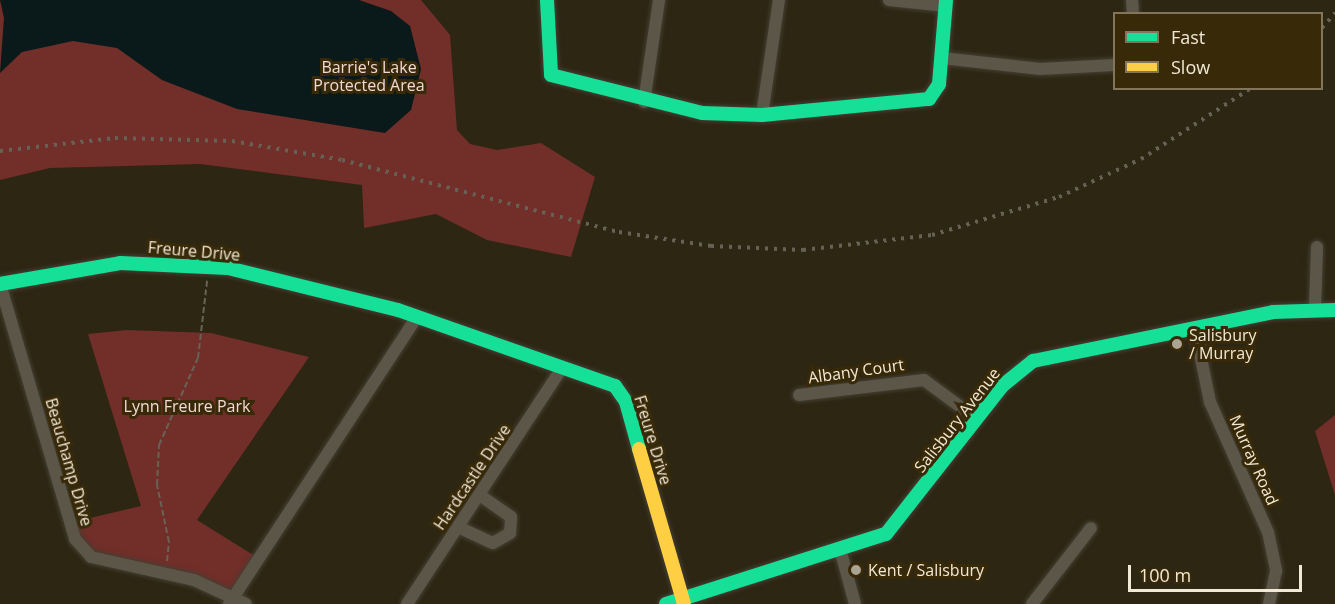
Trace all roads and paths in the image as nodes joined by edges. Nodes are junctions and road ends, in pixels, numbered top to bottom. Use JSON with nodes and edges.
{"nodes":[{"id":1,"x":547,"y":0,"type":"edge"},
{"id":2,"x":660,"y":0,"type":"edge"},
{"id":3,"x":779,"y":0,"type":"edge"},
{"id":4,"x":889,"y":0,"type":"edge"},
{"id":5,"x":946,"y":3,"type":"edge"},
{"id":6,"x":942,"y":58,"type":"junction"},
{"id":7,"x":1113,"y":65,"type":"edge"},
{"id":8,"x":644,"y":102,"type":"junction"},
{"id":9,"x":762,"y":115,"type":"junction"},
{"id":10,"x":1317,"y":247,"type":"dead end"},
{"id":11,"x":208,"y":266,"type":"junction"},
{"id":12,"x":0,"y":284,"type":"edge"},
{"id":13,"x":1315,"y":308,"type":"junction"},
{"id":14,"x":1335,"y":310,"type":"edge"},
{"id":15,"x":417,"y":317,"type":"junction"},
{"id":16,"x":1195,"y":329,"type":"junction"},
{"id":17,"x":562,"y":368,"type":"junction"},
{"id":18,"x":799,"y":395,"type":"dead end"},
{"id":19,"x":977,"y":419,"type":"junction"},
{"id":20,"x":479,"y":495,"type":"junction"},
{"id":21,"x":458,"y":527,"type":"junction"},
{"id":22,"x":1091,"y":528,"type":"dead end"},
{"id":23,"x":840,"y":549,"type":"junction"},
{"id":24,"x":164,"y":574,"type":"junction"},
{"id":25,"x":232,"y":600,"type":"edge"},
{"id":26,"x":683,"y":601,"type":"edge"},
{"id":27,"x":246,"y":604,"type":"edge"},
{"id":28,"x":407,"y":604,"type":"edge"},
{"id":29,"x":666,"y":604,"type":"edge"},
{"id":30,"x":855,"y":604,"type":"edge"},
{"id":31,"x":1032,"y":604,"type":"edge"},
{"id":32,"x":1269,"y":604,"type":"edge"}],
"edges":[{"from":1,"to":8,"type":"street"},
{"from":2,"to":8,"type":"street"},
{"from":3,"to":9,"type":"street"},
{"from":4,"to":5,"type":"street"},
{"from":5,"to":6,"type":"street"},
{"from":6,"to":7,"type":"street"},
{"from":6,"to":9,"type":"street"},
{"from":8,"to":9,"type":"street"},
{"from":10,"to":13,"type":"street"},
{"from":11,"to":12,"type":"street","name":"Freure Drive"},
{"from":11,"to":15,"type":"street","name":"Freure Drive"},
{"from":11,"to":24,"type":"path"},
{"from":12,"to":24,"type":"street","name":"Beauchamp Drive"},
{"from":13,"to":14,"type":"street","name":"Salisbury Avenue"},
{"from":13,"to":16,"type":"street","name":"Salisbury Avenue"},
{"from":15,"to":17,"type":"street","name":"Freure Drive"},
{"from":15,"to":25,"type":"street"},
{"from":16,"to":19,"type":"street","name":"Salisbury Avenue"},
{"from":16,"to":32,"type":"street","name":"Murray Road"},
{"from":17,"to":20,"type":"street","name":"Hardcastle Drive"},
{"from":17,"to":26,"type":"street","name":"Freure Drive"},
{"from":18,"to":19,"type":"street","name":"Albany Court"},
{"from":19,"to":23,"type":"street","name":"Salisbury Avenue"},
{"from":20,"to":21,"type":"street","name":"Hardcastle Drive"},
{"from":20,"to":21,"type":"street"},
{"from":21,"to":28,"type":"street","name":"Hardcastle Drive"},
{"from":22,"to":31,"type":"street"},
{"from":23,"to":26,"type":"street","name":"Salisbury Avenue"},
{"from":23,"to":30,"type":"street"},
{"from":24,"to":25,"type":"street","name":"Beauchamp Drive"},
{"from":25,"to":27,"type":"street","name":"Beauchamp Drive"},
{"from":26,"to":29,"type":"street","name":"Salisbury Avenue"}]}
